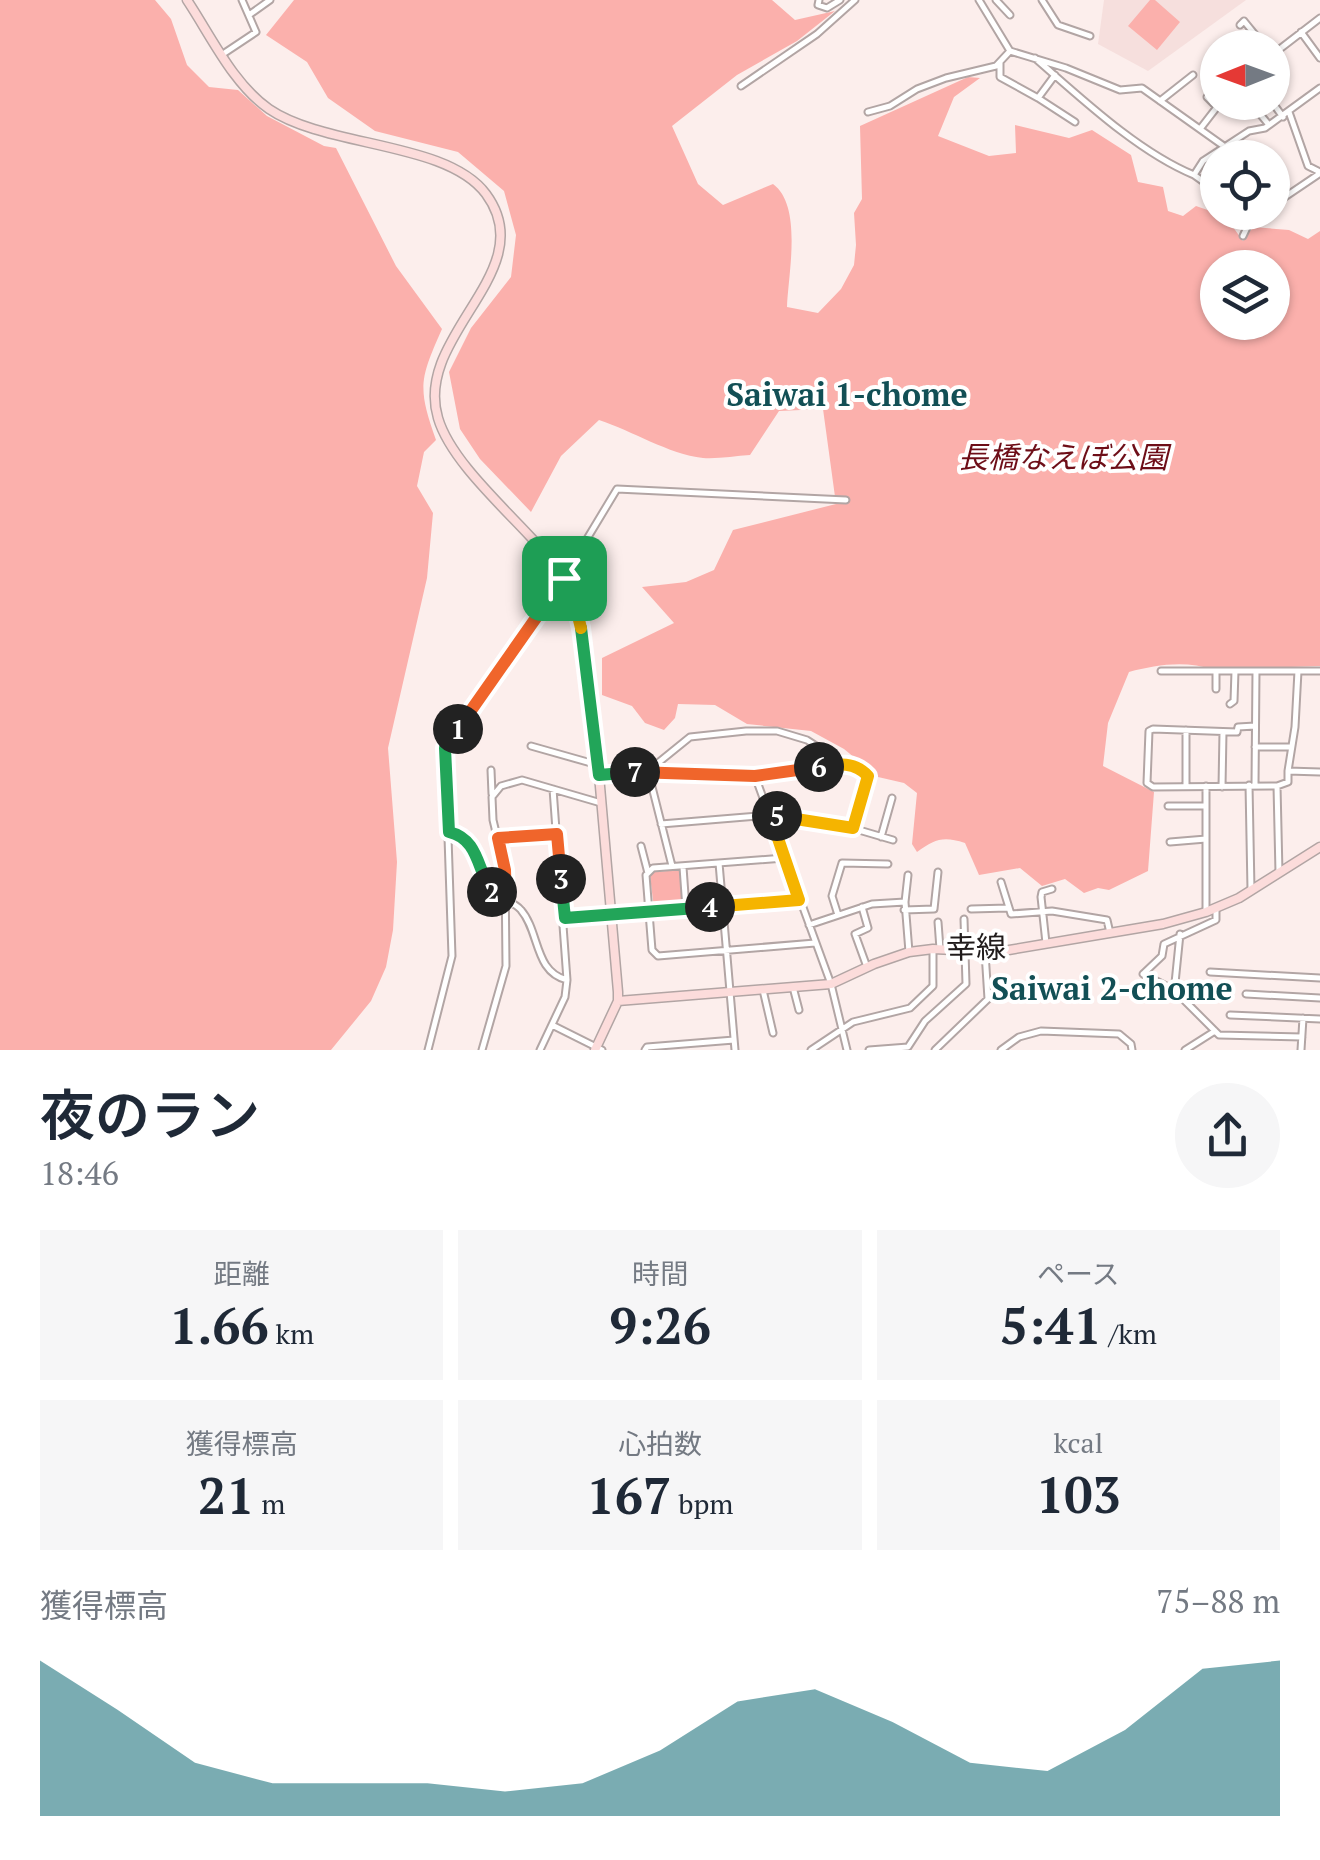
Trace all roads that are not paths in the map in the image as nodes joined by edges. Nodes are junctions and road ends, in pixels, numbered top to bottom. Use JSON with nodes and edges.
{"nodes":[{"id":1,"x":187,"y":0,"type":"edge"},
{"id":2,"x":242,"y":0,"type":"edge"},
{"id":3,"x":270,"y":0,"type":"edge"},
{"id":4,"x":819,"y":0,"type":"edge"},
{"id":5,"x":840,"y":0,"type":"edge"},
{"id":6,"x":855,"y":0,"type":"edge"},
{"id":7,"x":979,"y":0,"type":"edge"},
{"id":8,"x":996,"y":0,"type":"edge"},
{"id":9,"x":1043,"y":0,"type":"edge"},
{"id":10,"x":250,"y":15,"type":"junction"},
{"id":11,"x":1010,"y":15,"type":"dead end"},
{"id":12,"x":1320,"y":18,"type":"edge"},
{"id":13,"x":1240,"y":25,"type":"dead end"},
{"id":14,"x":1251,"y":30,"type":"edge"},
{"id":15,"x":1302,"y":32,"type":"junction"},
{"id":16,"x":1090,"y":36,"type":"dead end"},
{"id":17,"x":1290,"y":41,"type":"edge"},
{"id":18,"x":1010,"y":51,"type":"junction"},
{"id":19,"x":223,"y":54,"type":"junction"},
{"id":20,"x":1035,"y":58,"type":"junction"},
{"id":21,"x":1320,"y":58,"type":"edge"},
{"id":22,"x":1000,"y":63,"type":"junction"},
{"id":23,"x":1054,"y":75,"type":"junction"},
{"id":24,"x":1192,"y":75,"type":"dead end"},
{"id":25,"x":742,"y":86,"type":"dead end"},
{"id":26,"x":1320,"y":88,"type":"edge"},
{"id":27,"x":1038,"y":98,"type":"junction"},
{"id":28,"x":1160,"y":101,"type":"junction"},
{"id":29,"x":1290,"y":111,"type":"edge"},
{"id":30,"x":868,"y":112,"type":"dead end"},
{"id":31,"x":1207,"y":120,"type":"edge"},
{"id":32,"x":1265,"y":120,"type":"edge"},
{"id":33,"x":1278,"y":120,"type":"edge"},
{"id":34,"x":1289,"y":120,"type":"edge"},
{"id":35,"x":1075,"y":122,"type":"dead end"},
{"id":36,"x":1270,"y":126,"type":"junction"},
{"id":37,"x":1200,"y":129,"type":"junction"},
{"id":38,"x":1216,"y":140,"type":"edge"},
{"id":39,"x":1235,"y":140,"type":"edge"},
{"id":40,"x":1200,"y":166,"type":"edge"},
{"id":41,"x":1320,"y":173,"type":"edge"},
{"id":42,"x":1194,"y":175,"type":"junction"},
{"id":43,"x":1200,"y":179,"type":"edge"},
{"id":44,"x":1290,"y":193,"type":"edge"},
{"id":45,"x":1246,"y":230,"type":"edge"},
{"id":46,"x":1243,"y":236,"type":"dead end"},
{"id":47,"x":846,"y":500,"type":"dead end"},
{"id":48,"x":564,"y":578,"type":"junction"},
{"id":49,"x":1161,"y":670,"type":"dead end"},
{"id":50,"x":1216,"y":671,"type":"junction"},
{"id":51,"x":1236,"y":671,"type":"junction"},
{"id":52,"x":1256,"y":671,"type":"junction"},
{"id":53,"x":1298,"y":671,"type":"junction"},
{"id":54,"x":1320,"y":671,"type":"edge"},
{"id":55,"x":1216,"y":689,"type":"dead end"},
{"id":56,"x":1230,"y":704,"type":"dead end"},
{"id":57,"x":1255,"y":726,"type":"junction"},
{"id":58,"x":1186,"y":730,"type":"junction"},
{"id":59,"x":1223,"y":732,"type":"junction"},
{"id":60,"x":531,"y":746,"type":"dead end"},
{"id":61,"x":1255,"y":747,"type":"junction"},
{"id":62,"x":1290,"y":747,"type":"junction"},
{"id":63,"x":843,"y":763,"type":"junction"},
{"id":64,"x":491,"y":770,"type":"dead end"},
{"id":65,"x":598,"y":770,"type":"junction"},
{"id":66,"x":648,"y":771,"type":"junction"},
{"id":67,"x":1288,"y":771,"type":"junction"},
{"id":68,"x":1320,"y":772,"type":"edge"},
{"id":69,"x":755,"y":776,"type":"junction"},
{"id":70,"x":1252,"y":785,"type":"junction"},
{"id":71,"x":1186,"y":786,"type":"junction"},
{"id":72,"x":1206,"y":786,"type":"junction"},
{"id":73,"x":1278,"y":786,"type":"junction"},
{"id":74,"x":1222,"y":787,"type":"junction"},
{"id":75,"x":553,"y":789,"type":"junction"},
{"id":76,"x":492,"y":797,"type":"junction"},
{"id":77,"x":892,"y":798,"type":"dead end"},
{"id":78,"x":602,"y":803,"type":"junction"},
{"id":79,"x":1168,"y":806,"type":"dead end"},
{"id":80,"x":1206,"y":806,"type":"junction"},
{"id":81,"x":770,"y":815,"type":"junction"},
{"id":82,"x":661,"y":824,"type":"junction"},
{"id":83,"x":853,"y":828,"type":"junction"},
{"id":84,"x":449,"y":832,"type":"junction"},
{"id":85,"x":557,"y":834,"type":"junction"},
{"id":86,"x":881,"y":837,"type":"junction"},
{"id":87,"x":498,"y":838,"type":"junction"},
{"id":88,"x":893,"y":840,"type":"dead end"},
{"id":89,"x":1206,"y":840,"type":"junction"},
{"id":90,"x":1170,"y":842,"type":"dead end"},
{"id":91,"x":641,"y":846,"type":"dead end"},
{"id":92,"x":1320,"y":847,"type":"edge"},
{"id":93,"x":784,"y":858,"type":"junction"},
{"id":94,"x":719,"y":863,"type":"junction"},
{"id":95,"x":888,"y":864,"type":"dead end"},
{"id":96,"x":672,"y":866,"type":"junction"},
{"id":97,"x":683,"y":866,"type":"junction"},
{"id":98,"x":648,"y":872,"type":"junction"},
{"id":99,"x":938,"y":872,"type":"dead end"},
{"id":100,"x":1278,"y":872,"type":"junction"},
{"id":101,"x":908,"y":876,"type":"dead end"},
{"id":102,"x":1001,"y":882,"type":"dead end"},
{"id":103,"x":1052,"y":889,"type":"dead end"},
{"id":104,"x":1251,"y":890,"type":"junction"},
{"id":105,"x":506,"y":900,"type":"junction"},
{"id":106,"x":799,"y":900,"type":"junction"},
{"id":107,"x":723,"y":906,"type":"junction"},
{"id":108,"x":905,"y":906,"type":"junction"},
{"id":109,"x":862,"y":907,"type":"junction"},
{"id":110,"x":1008,"y":908,"type":"junction"},
{"id":111,"x":1216,"y":908,"type":"junction"},
{"id":112,"x":686,"y":909,"type":"junction"},
{"id":113,"x":971,"y":909,"type":"dead end"},
{"id":114,"x":1044,"y":911,"type":"junction"},
{"id":115,"x":649,"y":912,"type":"junction"},
{"id":116,"x":1206,"y":912,"type":"junction"},
{"id":117,"x":838,"y":915,"type":"junction"},
{"id":118,"x":611,"y":916,"type":"junction"},
{"id":119,"x":565,"y":918,"type":"junction"},
{"id":120,"x":964,"y":919,"type":"dead end"},
{"id":121,"x":938,"y":922,"type":"dead end"},
{"id":122,"x":809,"y":925,"type":"junction"},
{"id":123,"x":1110,"y":933,"type":"junction"},
{"id":124,"x":1180,"y":934,"type":"junction"},
{"id":125,"x":815,"y":943,"type":"junction"},
{"id":126,"x":1046,"y":943,"type":"junction"},
{"id":127,"x":936,"y":949,"type":"junction"},
{"id":128,"x":727,"y":951,"type":"junction"},
{"id":129,"x":966,"y":951,"type":"junction"},
{"id":130,"x":909,"y":952,"type":"junction"},
{"id":131,"x":985,"y":952,"type":"junction"},
{"id":132,"x":867,"y":967,"type":"junction"},
{"id":133,"x":1210,"y":972,"type":"dead end"},
{"id":134,"x":1320,"y":978,"type":"edge"},
{"id":135,"x":567,"y":980,"type":"junction"},
{"id":136,"x":1175,"y":983,"type":"dead end"},
{"id":137,"x":832,"y":984,"type":"junction"},
{"id":138,"x":793,"y":988,"type":"junction"},
{"id":139,"x":763,"y":990,"type":"junction"},
{"id":140,"x":731,"y":992,"type":"junction"},
{"id":141,"x":1246,"y":994,"type":"dead end"},
{"id":142,"x":1320,"y":998,"type":"edge"},
{"id":143,"x":618,"y":1000,"type":"junction"},
{"id":144,"x":799,"y":1010,"type":"dead end"},
{"id":145,"x":1230,"y":1014,"type":"dead end"},
{"id":146,"x":1303,"y":1018,"type":"junction"},
{"id":147,"x":1320,"y":1019,"type":"edge"},
{"id":148,"x":552,"y":1025,"type":"junction"},
{"id":149,"x":841,"y":1028,"type":"junction"},
{"id":150,"x":1215,"y":1031,"type":"junction"},
{"id":151,"x":773,"y":1034,"type":"dead end"},
{"id":152,"x":1302,"y":1037,"type":"junction"},
{"id":153,"x":734,"y":1040,"type":"junction"},
{"id":154,"x":598,"y":1049,"type":"edge"},
{"id":155,"x":428,"y":1050,"type":"edge"},
{"id":156,"x":482,"y":1050,"type":"edge"},
{"id":157,"x":540,"y":1050,"type":"edge"},
{"id":158,"x":645,"y":1050,"type":"edge"},
{"id":159,"x":735,"y":1050,"type":"edge"},
{"id":160,"x":812,"y":1050,"type":"edge"},
{"id":161,"x":847,"y":1050,"type":"edge"},
{"id":162,"x":869,"y":1050,"type":"edge"},
{"id":163,"x":936,"y":1050,"type":"edge"},
{"id":164,"x":1002,"y":1050,"type":"edge"},
{"id":165,"x":1132,"y":1050,"type":"edge"},
{"id":166,"x":1186,"y":1050,"type":"edge"},
{"id":167,"x":1301,"y":1050,"type":"edge"}],
"edges":[{"from":1,"to":19,"type":"street"},
{"from":2,"to":10,"type":"street"},
{"from":3,"to":10,"type":"street"},
{"from":4,"to":5,"type":"street"},
{"from":6,"to":25,"type":"street"},
{"from":7,"to":18,"type":"street"},
{"from":8,"to":11,"type":"street"},
{"from":9,"to":16,"type":"street"},
{"from":10,"to":19,"type":"street"},
{"from":12,"to":15,"type":"street"},
{"from":13,"to":14,"type":"street"},
{"from":15,"to":17,"type":"street"},
{"from":15,"to":21,"type":"street"},
{"from":18,"to":20,"type":"street"},
{"from":18,"to":22,"type":"street"},
{"from":19,"to":48,"type":"street"},
{"from":20,"to":23,"type":"street"},
{"from":20,"to":28,"type":"street"},
{"from":22,"to":27,"type":"street"},
{"from":22,"to":30,"type":"street"},
{"from":23,"to":27,"type":"street"},
{"from":23,"to":42,"type":"street"},
{"from":24,"to":28,"type":"street"},
{"from":26,"to":29,"type":"street"},
{"from":27,"to":35,"type":"street"},
{"from":28,"to":37,"type":"street"},
{"from":31,"to":37,"type":"street"},
{"from":32,"to":36,"type":"street"},
{"from":33,"to":36,"type":"street"},
{"from":34,"to":41,"type":"street"},
{"from":36,"to":39,"type":"street"},
{"from":37,"to":38,"type":"street"},
{"from":40,"to":42,"type":"street"},
{"from":41,"to":44,"type":"street"},
{"from":42,"to":43,"type":"street"},
{"from":45,"to":46,"type":"street"},
{"from":47,"to":48,"type":"street"},
{"from":48,"to":65,"type":"street"},
{"from":48,"to":84,"type":"street"},
{"from":49,"to":50,"type":"street"},
{"from":50,"to":51,"type":"street"},
{"from":50,"to":55,"type":"street"},
{"from":51,"to":52,"type":"street"},
{"from":51,"to":56,"type":"street"},
{"from":52,"to":53,"type":"street"},
{"from":52,"to":57,"type":"street"},
{"from":53,"to":54,"type":"street"},
{"from":53,"to":62,"type":"street"},
{"from":57,"to":59,"type":"street"},
{"from":57,"to":61,"type":"street"},
{"from":58,"to":59,"type":"street"},
{"from":58,"to":71,"type":"street"},
{"from":58,"to":71,"type":"street"},
{"from":59,"to":74,"type":"street"},
{"from":60,"to":65,"type":"street"},
{"from":61,"to":62,"type":"street"},
{"from":61,"to":70,"type":"street"},
{"from":62,"to":67,"type":"street"},
{"from":63,"to":66,"type":"street"},
{"from":63,"to":69,"type":"street"},
{"from":63,"to":83,"type":"street"},
{"from":64,"to":76,"type":"street"},
{"from":65,"to":66,"type":"street"},
{"from":65,"to":78,"type":"street"},
{"from":66,"to":69,"type":"street"},
{"from":66,"to":82,"type":"street"},
{"from":67,"to":68,"type":"street"},
{"from":67,"to":73,"type":"street"},
{"from":69,"to":81,"type":"street"},
{"from":70,"to":73,"type":"street"},
{"from":70,"to":74,"type":"street"},
{"from":70,"to":104,"type":"street"},
{"from":71,"to":72,"type":"street"},
{"from":72,"to":74,"type":"street"},
{"from":72,"to":80,"type":"street"},
{"from":73,"to":100,"type":"street"},
{"from":75,"to":76,"type":"street"},
{"from":75,"to":78,"type":"street"},
{"from":75,"to":85,"type":"street"},
{"from":76,"to":87,"type":"street"},
{"from":77,"to":86,"type":"street"},
{"from":78,"to":118,"type":"street"},
{"from":79,"to":80,"type":"street"},
{"from":80,"to":89,"type":"street"},
{"from":81,"to":82,"type":"street"},
{"from":81,"to":83,"type":"street"},
{"from":81,"to":93,"type":"street"},
{"from":82,"to":96,"type":"street"},
{"from":83,"to":86,"type":"street"},
{"from":84,"to":105,"type":"street"},
{"from":84,"to":155,"type":"street"},
{"from":85,"to":87,"type":"street"},
{"from":85,"to":119,"type":"street"},
{"from":86,"to":88,"type":"street"},
{"from":87,"to":105,"type":"street"},
{"from":89,"to":90,"type":"street"},
{"from":89,"to":116,"type":"street"},
{"from":91,"to":98,"type":"street"},
{"from":92,"to":100,"type":"street","name":"幸線"},
{"from":93,"to":94,"type":"street"},
{"from":93,"to":106,"type":"street"},
{"from":94,"to":97,"type":"street"},
{"from":94,"to":107,"type":"street"},
{"from":95,"to":117,"type":"street"},
{"from":96,"to":97,"type":"street"},
{"from":96,"to":98,"type":"street"},
{"from":97,"to":112,"type":"street"},
{"from":98,"to":115,"type":"street"},
{"from":99,"to":108,"type":"street"},
{"from":100,"to":104,"type":"street","name":"幸線"},
{"from":101,"to":108,"type":"street"},
{"from":102,"to":110,"type":"street"},
{"from":103,"to":114,"type":"street"},
{"from":104,"to":111,"type":"street","name":"幸線"},
{"from":105,"to":135,"type":"street"},
{"from":105,"to":156,"type":"street"},
{"from":106,"to":107,"type":"street"},
{"from":106,"to":122,"type":"street"},
{"from":107,"to":112,"type":"street"},
{"from":107,"to":128,"type":"street"},
{"from":108,"to":109,"type":"street"},
{"from":108,"to":130,"type":"street"},
{"from":109,"to":117,"type":"street"},
{"from":109,"to":132,"type":"street"},
{"from":110,"to":113,"type":"street"},
{"from":110,"to":114,"type":"street"},
{"from":111,"to":116,"type":"street","name":"幸線"},
{"from":111,"to":124,"type":"street"},
{"from":112,"to":115,"type":"street"},
{"from":114,"to":123,"type":"street"},
{"from":114,"to":126,"type":"street"},
{"from":115,"to":118,"type":"street"},
{"from":115,"to":128,"type":"street"},
{"from":116,"to":123,"type":"street","name":"幸線"},
{"from":117,"to":122,"type":"street"},
{"from":118,"to":119,"type":"street"},
{"from":118,"to":143,"type":"street"},
{"from":119,"to":135,"type":"street"},
{"from":120,"to":129,"type":"street"},
{"from":121,"to":127,"type":"street"},
{"from":122,"to":125,"type":"street"},
{"from":123,"to":126,"type":"street","name":"幸線"},
{"from":124,"to":136,"type":"street"},
{"from":124,"to":150,"type":"street"},
{"from":125,"to":128,"type":"street"},
{"from":125,"to":137,"type":"street"},
{"from":126,"to":131,"type":"street","name":"幸線"},
{"from":127,"to":129,"type":"street","name":"幸線"},
{"from":127,"to":130,"type":"street","name":"幸線"},
{"from":127,"to":149,"type":"street"},
{"from":128,"to":140,"type":"street"},
{"from":129,"to":131,"type":"street","name":"幸線"},
{"from":129,"to":162,"type":"street"},
{"from":130,"to":132,"type":"street","name":"幸線"},
{"from":131,"to":163,"type":"street"},
{"from":132,"to":137,"type":"street","name":"幸線"},
{"from":133,"to":134,"type":"street"},
{"from":135,"to":148,"type":"street"},
{"from":137,"to":138,"type":"street","name":"幸線"},
{"from":137,"to":149,"type":"street"},
{"from":138,"to":139,"type":"street","name":"幸線"},
{"from":138,"to":144,"type":"street"},
{"from":139,"to":140,"type":"street","name":"幸線"},
{"from":139,"to":151,"type":"street"},
{"from":140,"to":143,"type":"street","name":"幸線"},
{"from":140,"to":153,"type":"street"},
{"from":141,"to":142,"type":"street"},
{"from":143,"to":154,"type":"street"},
{"from":145,"to":146,"type":"street"},
{"from":146,"to":147,"type":"street"},
{"from":146,"to":152,"type":"street"},
{"from":148,"to":154,"type":"street"},
{"from":148,"to":157,"type":"street"},
{"from":149,"to":160,"type":"street"},
{"from":149,"to":161,"type":"street"},
{"from":150,"to":152,"type":"street"},
{"from":150,"to":166,"type":"street"},
{"from":152,"to":167,"type":"street"},
{"from":153,"to":158,"type":"street"},
{"from":153,"to":159,"type":"street"},
{"from":164,"to":165,"type":"street"}]}
